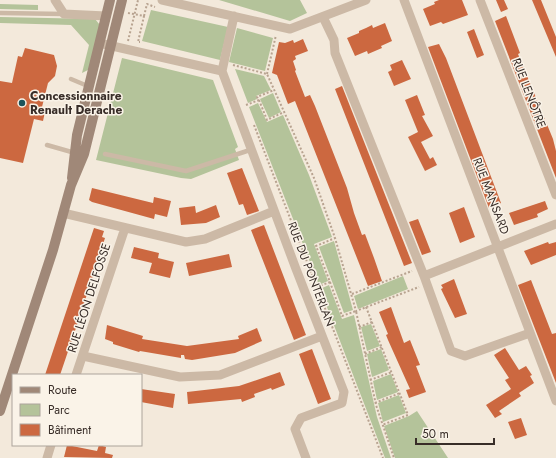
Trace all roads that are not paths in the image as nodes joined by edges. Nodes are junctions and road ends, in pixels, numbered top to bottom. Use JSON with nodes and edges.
{"nodes":[{"id":1,"x":55,"y":0,"type":"edge"},
{"id":2,"x":110,"y":0,"type":"edge"},
{"id":3,"x":122,"y":0,"type":"edge"},
{"id":4,"x":207,"y":0,"type":"edge"},
{"id":5,"x":366,"y":0,"type":"edge"},
{"id":6,"x":404,"y":0,"type":"edge"},
{"id":7,"x":480,"y":0,"type":"edge"},
{"id":8,"x":162,"y":4,"type":"edge"},
{"id":9,"x":204,"y":10,"type":"junction"},
{"id":10,"x":0,"y":13,"type":"edge"},
{"id":11,"x":64,"y":14,"type":"junction"},
{"id":12,"x":106,"y":16,"type":"junction"},
{"id":13,"x":234,"y":16,"type":"junction"},
{"id":14,"x":323,"y":17,"type":"junction"},
{"id":15,"x":99,"y":43,"type":"junction"},
{"id":16,"x":111,"y":46,"type":"junction"},
{"id":17,"x":222,"y":71,"type":"junction"},
{"id":18,"x":71,"y":79,"type":"dead end"},
{"id":19,"x":88,"y":87,"type":"junction"},
{"id":20,"x":101,"y":90,"type":"junction"},
{"id":21,"x":47,"y":145,"type":"dead end"},
{"id":22,"x":250,"y":150,"type":"junction"},
{"id":23,"x":73,"y":153,"type":"junction"},
{"id":24,"x":84,"y":154,"type":"junction"},
{"id":25,"x":105,"y":154,"type":"dead end"},
{"id":26,"x":71,"y":185,"type":"junction"},
{"id":27,"x":556,"y":195,"type":"edge"},
{"id":28,"x":274,"y":211,"type":"junction"},
{"id":29,"x":63,"y":213,"type":"junction"},
{"id":30,"x":556,"y":224,"type":"edge"},
{"id":31,"x":125,"y":228,"type":"junction"},
{"id":32,"x":498,"y":247,"type":"junction"},
{"id":33,"x":424,"y":276,"type":"junction"},
{"id":34,"x":530,"y":332,"type":"junction"},
{"id":35,"x":322,"y":336,"type":"junction"},
{"id":36,"x":83,"y":356,"type":"junction"},
{"id":37,"x":12,"y":374,"type":"edge"},
{"id":38,"x":76,"y":374,"type":"edge"},
{"id":39,"x":12,"y":375,"type":"edge"},
{"id":40,"x":556,"y":401,"type":"edge"},
{"id":41,"x":0,"y":411,"type":"edge"},
{"id":42,"x":52,"y":446,"type":"edge"},
{"id":43,"x":47,"y":458,"type":"edge"},
{"id":44,"x":306,"y":458,"type":"edge"}],
"edges":[{"from":1,"to":11,"type":"street"},
{"from":2,"to":12,"type":"street"},
{"from":3,"to":16,"type":"street"},
{"from":4,"to":9,"type":"street"},
{"from":5,"to":14,"type":"street"},
{"from":6,"to":32,"type":"street","name":"RUE MANSARD"},
{"from":7,"to":27,"type":"street","name":"RUE LENÔTRE"},
{"from":8,"to":9,"type":"street"},
{"from":9,"to":13,"type":"street"},
{"from":10,"to":11,"type":"lane"},
{"from":11,"to":12,"type":"street"},
{"from":12,"to":15,"type":"street"},
{"from":13,"to":14,"type":"street"},
{"from":13,"to":17,"type":"street"},
{"from":14,"to":33,"type":"street"},
{"from":15,"to":16,"type":"street"},
{"from":15,"to":19,"type":"street"},
{"from":16,"to":17,"type":"street"},
{"from":16,"to":20,"type":"street"},
{"from":17,"to":22,"type":"street","name":"RUE DU PONTERLAN"},
{"from":18,"to":19,"type":"lane"},
{"from":19,"to":20,"type":"lane"},
{"from":19,"to":23,"type":"street"},
{"from":20,"to":24,"type":"street"},
{"from":21,"to":23,"type":"lane"},
{"from":22,"to":25,"type":"lane"},
{"from":22,"to":28,"type":"street","name":"RUE DU PONTERLAN"},
{"from":23,"to":24,"type":"lane"},
{"from":23,"to":26,"type":"street"},
{"from":24,"to":26,"type":"street"},
{"from":26,"to":29,"type":"street"},
{"from":28,"to":31,"type":"street"},
{"from":28,"to":35,"type":"street","name":"RUE DU PONTERLAN"},
{"from":29,"to":31,"type":"street"},
{"from":29,"to":37,"type":"street"},
{"from":30,"to":32,"type":"street"},
{"from":31,"to":36,"type":"street","name":"RUE LÉON DELFOSSE"},
{"from":32,"to":33,"type":"street"},
{"from":32,"to":34,"type":"street","name":"RUE MANSARD"},
{"from":33,"to":34,"type":"street"},
{"from":34,"to":40,"type":"street","name":"RUE MANSARD"},
{"from":35,"to":36,"type":"street"},
{"from":35,"to":44,"type":"street","name":"RUE DU PONTERLAN"},
{"from":36,"to":38,"type":"street","name":"RUE LÉON DELFOSSE"},
{"from":39,"to":41,"type":"street"},
{"from":42,"to":43,"type":"street"}]}
